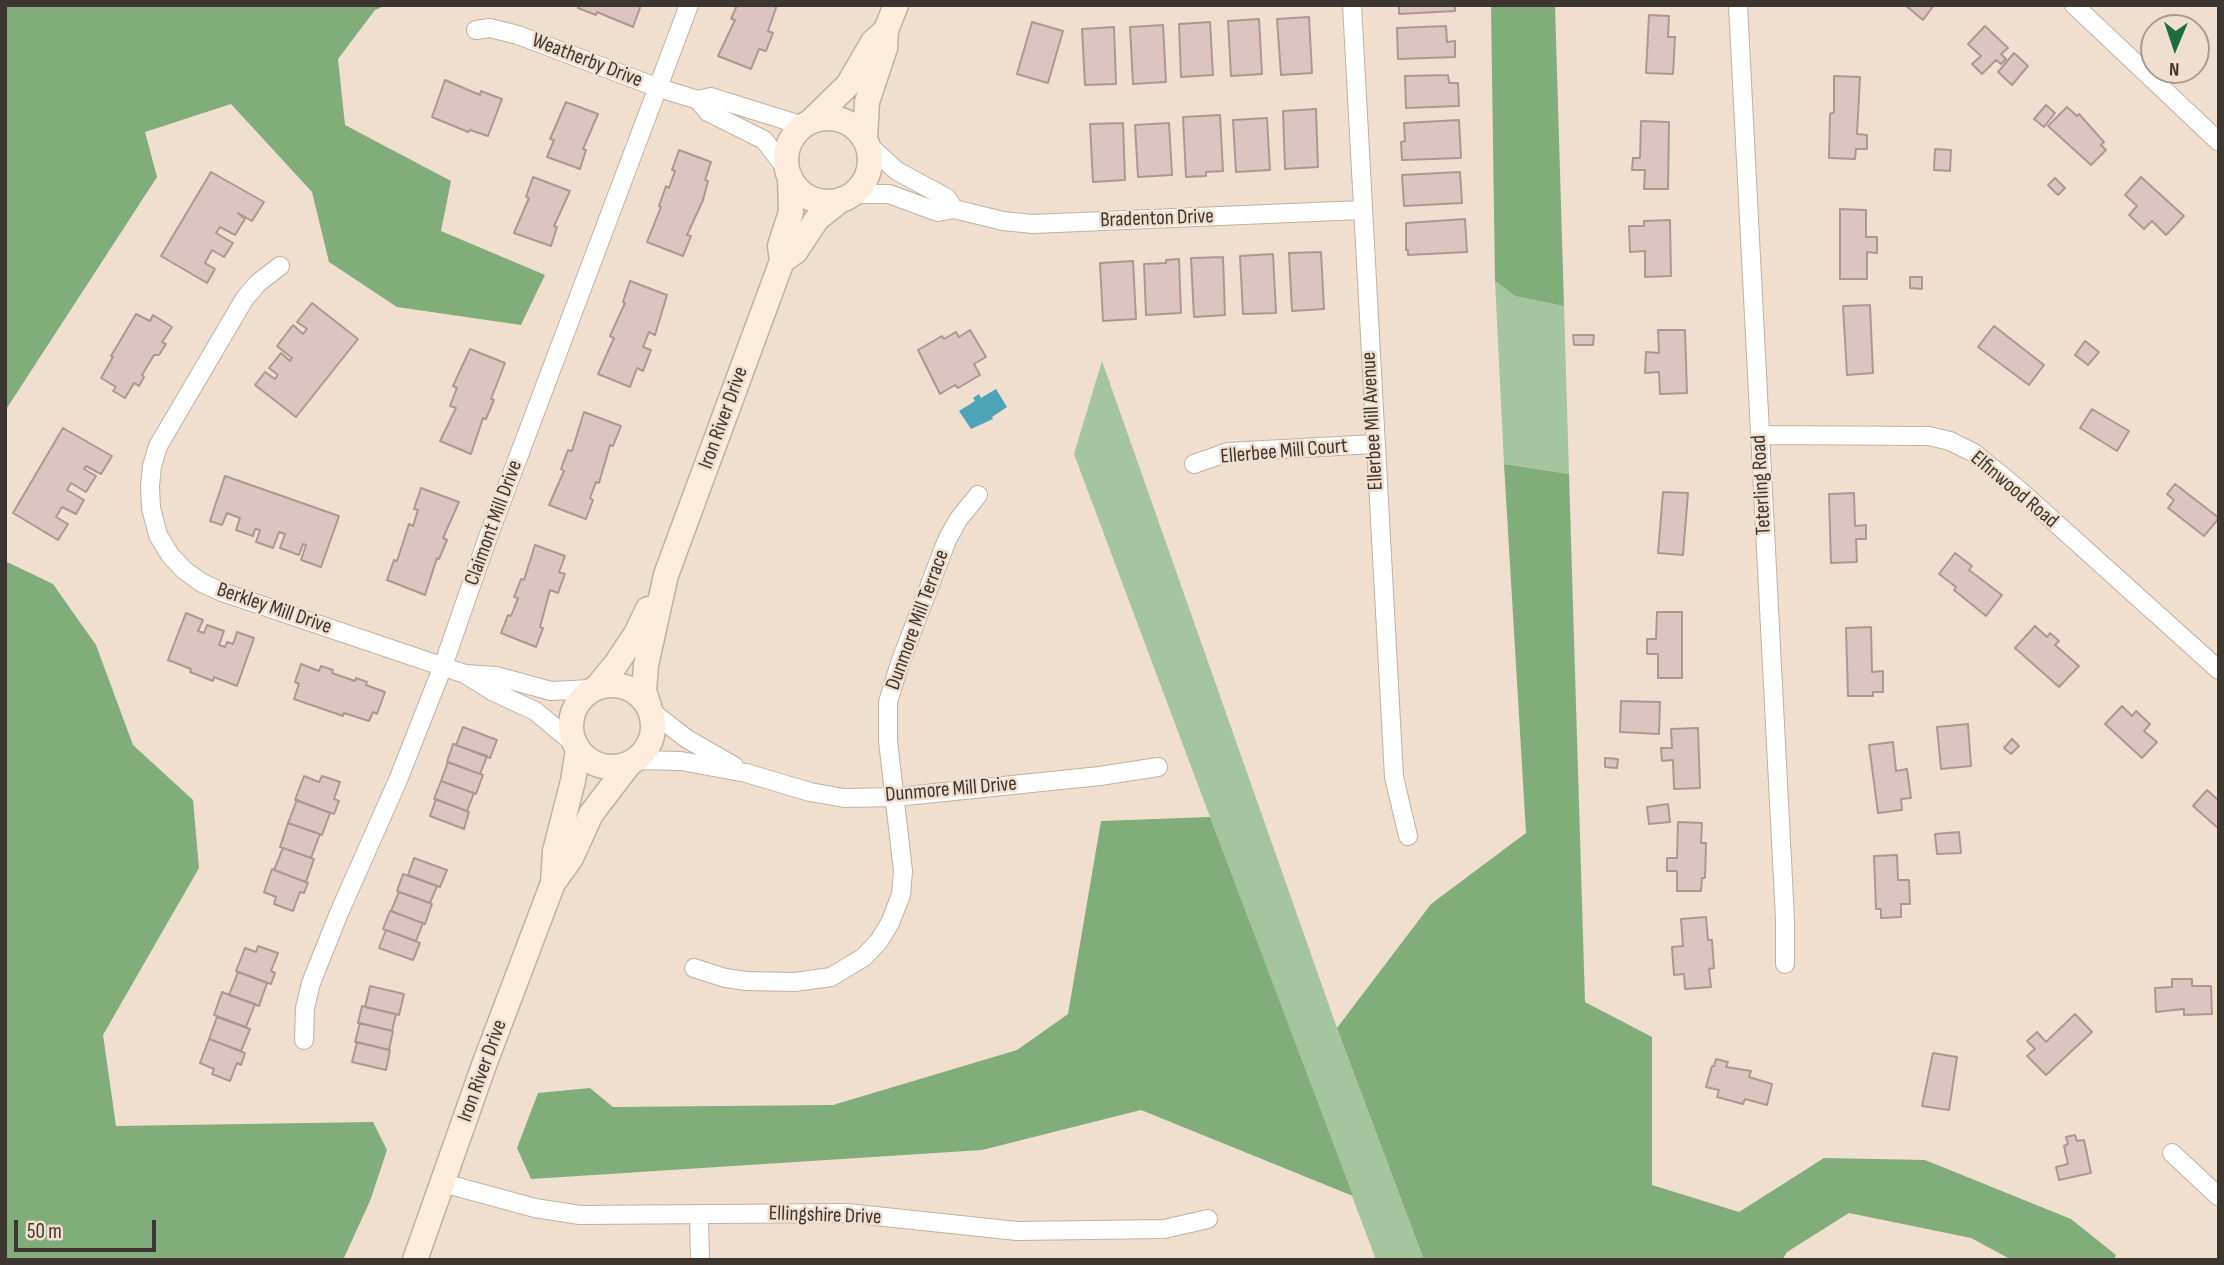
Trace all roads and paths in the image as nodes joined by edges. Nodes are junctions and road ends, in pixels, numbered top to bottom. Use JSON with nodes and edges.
{"nodes":[{"id":1,"x":689,"y":5,"type":"edge"},
{"id":2,"x":896,"y":5,"type":"edge"},
{"id":3,"x":1352,"y":5,"type":"edge"},
{"id":4,"x":1738,"y":5,"type":"edge"},
{"id":5,"x":2074,"y":5,"type":"edge"},
{"id":6,"x":476,"y":30,"type":"dead end"},
{"id":7,"x":886,"y":30,"type":"junction"},
{"id":8,"x":656,"y":87,"type":"junction"},
{"id":9,"x":698,"y":100,"type":"junction"},
{"id":10,"x":807,"y":124,"type":"junction"},
{"id":11,"x":866,"y":142,"type":"junction"},
{"id":12,"x":2219,"y":142,"type":"edge"},
{"id":13,"x":789,"y":174,"type":"junction"},
{"id":14,"x":847,"y":196,"type":"junction"},
{"id":15,"x":954,"y":209,"type":"junction"},
{"id":16,"x":1362,"y":210,"type":"junction"},
{"id":17,"x":782,"y":261,"type":"junction"},
{"id":18,"x":280,"y":266,"type":"dead end"},
{"id":19,"x":1760,"y":435,"type":"junction"},
{"id":20,"x":1375,"y":444,"type":"junction"},
{"id":21,"x":1194,"y":464,"type":"dead end"},
{"id":22,"x":978,"y":495,"type":"dead end"},
{"id":23,"x":666,"y":575,"type":"junction"},
{"id":24,"x":443,"y":666,"type":"junction"},
{"id":25,"x":2219,"y":670,"type":"edge"},
{"id":26,"x":465,"y":674,"type":"junction"},
{"id":27,"x":595,"y":688,"type":"junction"},
{"id":28,"x":650,"y":709,"type":"junction"},
{"id":29,"x":577,"y":747,"type":"junction"},
{"id":30,"x":632,"y":762,"type":"junction"},
{"id":31,"x":1158,"y":767,"type":"dead end"},
{"id":32,"x":746,"y":773,"type":"junction"},
{"id":33,"x":896,"y":797,"type":"junction"},
{"id":34,"x":1408,"y":836,"type":"dead end"},
{"id":35,"x":553,"y":883,"type":"junction"},
{"id":36,"x":1785,"y":964,"type":"dead end"},
{"id":37,"x":694,"y":968,"type":"dead end"},
{"id":38,"x":304,"y":1040,"type":"dead end"},
{"id":39,"x":2172,"y":1153,"type":"dead end"},
{"id":40,"x":443,"y":1183,"type":"junction"},
{"id":41,"x":2219,"y":1197,"type":"edge"},
{"id":42,"x":699,"y":1214,"type":"junction"},
{"id":43,"x":1208,"y":1219,"type":"dead end"},
{"id":44,"x":415,"y":1260,"type":"edge"},
{"id":45,"x":700,"y":1260,"type":"edge"}],
"edges":[{"from":1,"to":8,"type":"street","name":"Claimont Mill Drive"},
{"from":2,"to":7,"type":"street"},
{"from":3,"to":16,"type":"street","name":"Ellerbee Mill Avenue"},
{"from":4,"to":19,"type":"street","name":"Teterling Road"},
{"from":5,"to":12,"type":"street"},
{"from":6,"to":8,"type":"street","name":"Weatherby Drive"},
{"from":7,"to":10,"type":"street"},
{"from":7,"to":11,"type":"street"},
{"from":8,"to":9,"type":"street","name":"Weatherby Drive"},
{"from":8,"to":24,"type":"street","name":"Claimont Mill Drive"},
{"from":9,"to":10,"type":"street","name":"Weatherby Drive"},
{"from":9,"to":13,"type":"street","name":"Weatherby Drive"},
{"from":10,"to":11,"type":"street"},
{"from":10,"to":13,"type":"street"},
{"from":11,"to":14,"type":"street"},
{"from":11,"to":15,"type":"street","name":"Bradenton Drive"},
{"from":13,"to":14,"type":"street"},
{"from":13,"to":17,"type":"street","name":"Iron River Drive"},
{"from":14,"to":15,"type":"street","name":"Bradenton Drive"},
{"from":14,"to":17,"type":"street","name":"Iron River Drive"},
{"from":15,"to":16,"type":"street","name":"Bradenton Drive"},
{"from":16,"to":20,"type":"street","name":"Ellerbee Mill Avenue"},
{"from":17,"to":23,"type":"street","name":"Iron River Drive"},
{"from":18,"to":24,"type":"street","name":"Berkley Mill Drive"},
{"from":19,"to":25,"type":"street","name":"Elfinwood Road"},
{"from":19,"to":36,"type":"street","name":"Teterling Road"},
{"from":20,"to":21,"type":"street","name":"Ellerbee Mill Court"},
{"from":20,"to":34,"type":"street","name":"Ellerbee Mill Avenue"},
{"from":22,"to":33,"type":"street","name":"Dunmore Mill Terrace"},
{"from":23,"to":27,"type":"street","name":"Iron River Drive"},
{"from":23,"to":28,"type":"street","name":"Iron River Drive"},
{"from":24,"to":26,"type":"street","name":"Berkley Mill Drive"},
{"from":24,"to":38,"type":"street","name":"Claimont Mill Drive"},
{"from":26,"to":27,"type":"street","name":"Berkley Mill Drive"},
{"from":26,"to":29,"type":"street","name":"Berkley Mill Drive"},
{"from":27,"to":28,"type":"street"},
{"from":27,"to":29,"type":"street"},
{"from":28,"to":30,"type":"street"},
{"from":28,"to":32,"type":"street","name":"Dunmore Mill Drive"},
{"from":29,"to":30,"type":"street"},
{"from":29,"to":35,"type":"street","name":"Iron River Drive"},
{"from":30,"to":32,"type":"street","name":"Dunmore Mill Drive"},
{"from":30,"to":35,"type":"street","name":"Iron River Drive"},
{"from":31,"to":33,"type":"street","name":"Dunmore Mill Drive"},
{"from":32,"to":33,"type":"street","name":"Dunmore Mill Drive"},
{"from":33,"to":37,"type":"street","name":"Dunmore Mill Terrace"},
{"from":35,"to":40,"type":"street","name":"Iron River Drive"},
{"from":39,"to":41,"type":"street"},
{"from":40,"to":42,"type":"street","name":"Ellingshire Drive"},
{"from":40,"to":44,"type":"street","name":"Iron River Drive"},
{"from":42,"to":43,"type":"street","name":"Ellingshire Drive"},
{"from":42,"to":45,"type":"street"}]}
